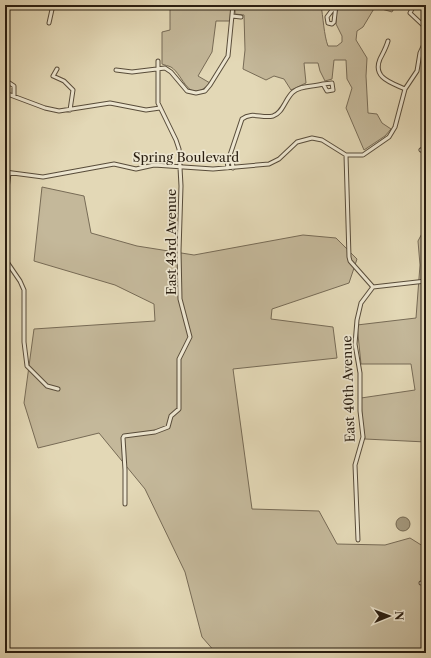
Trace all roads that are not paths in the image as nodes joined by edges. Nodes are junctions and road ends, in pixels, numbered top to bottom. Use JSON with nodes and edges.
{"nodes":[{"id":1,"x":8,"y":5,"type":"edge"},
{"id":2,"x":53,"y":5,"type":"edge"},
{"id":3,"x":233,"y":5,"type":"edge"},
{"id":4,"x":336,"y":5,"type":"edge"},
{"id":5,"x":414,"y":5,"type":"edge"},
{"id":6,"x":232,"y":16,"type":"junction"},
{"id":7,"x":241,"y":17,"type":"dead end"},
{"id":8,"x":5,"y":20,"type":"edge"},
{"id":9,"x":49,"y":23,"type":"dead end"},
{"id":10,"x":426,"y":28,"type":"edge"},
{"id":11,"x":426,"y":40,"type":"edge"},
{"id":12,"x":388,"y":41,"type":"dead end"},
{"id":13,"x":158,"y":60,"type":"dead end"},
{"id":14,"x":144,"y":66,"type":"dead end"},
{"id":15,"x":158,"y":68,"type":"junction"},
{"id":16,"x":57,"y":69,"type":"dead end"},
{"id":17,"x":116,"y":70,"type":"dead end"},
{"id":18,"x":145,"y":70,"type":"junction"},
{"id":19,"x":5,"y":80,"type":"edge"},
{"id":20,"x":323,"y":84,"type":"dead end"},
{"id":21,"x":405,"y":89,"type":"junction"},
{"id":22,"x":5,"y":93,"type":"edge"},
{"id":23,"x":14,"y":96,"type":"junction"},
{"id":24,"x":160,"y":108,"type":"junction"},
{"id":25,"x":70,"y":110,"type":"junction"},
{"id":26,"x":426,"y":147,"type":"edge"},
{"id":27,"x":420,"y":150,"type":"dead end"},
{"id":28,"x":346,"y":154,"type":"junction"},
{"id":29,"x":229,"y":158,"type":"junction"},
{"id":30,"x":178,"y":166,"type":"junction"},
{"id":31,"x":228,"y":168,"type":"junction"},
{"id":32,"x":233,"y":168,"type":"junction"},
{"id":33,"x":7,"y":173,"type":"edge"},
{"id":34,"x":5,"y":205,"type":"edge"},
{"id":35,"x":5,"y":259,"type":"edge"},
{"id":36,"x":426,"y":281,"type":"edge"},
{"id":37,"x":370,"y":284,"type":"junction"},
{"id":38,"x":373,"y":287,"type":"junction"},
{"id":39,"x":370,"y":291,"type":"junction"},
{"id":40,"x":58,"y":389,"type":"dead end"},
{"id":41,"x":125,"y":504,"type":"dead end"},
{"id":42,"x":358,"y":540,"type":"dead end"},
{"id":43,"x":421,"y":583,"type":"dead end"},
{"id":44,"x":426,"y":583,"type":"edge"}],
"edges":[{"from":1,"to":8,"type":"street"},
{"from":2,"to":9,"type":"street"},
{"from":3,"to":6,"type":"street"},
{"from":4,"to":4,"type":"street"},
{"from":5,"to":10,"type":"street"},
{"from":6,"to":7,"type":"street"},
{"from":6,"to":15,"type":"street"},
{"from":11,"to":21,"type":"street"},
{"from":12,"to":21,"type":"street"},
{"from":13,"to":15,"type":"street","name":"East 43rd Avenue"},
{"from":14,"to":18,"type":"street"},
{"from":15,"to":18,"type":"street"},
{"from":15,"to":24,"type":"street","name":"East 43rd Avenue"},
{"from":16,"to":25,"type":"street"},
{"from":17,"to":18,"type":"street"},
{"from":19,"to":23,"type":"street"},
{"from":20,"to":29,"type":"street"},
{"from":21,"to":28,"type":"street"},
{"from":22,"to":23,"type":"street"},
{"from":23,"to":25,"type":"street"},
{"from":24,"to":25,"type":"street"},
{"from":24,"to":30,"type":"street","name":"East 43rd Avenue"},
{"from":26,"to":27,"type":"street"},
{"from":28,"to":32,"type":"street","name":"Spring Boulevard"},
{"from":28,"to":37,"type":"street"},
{"from":29,"to":31,"type":"street"},
{"from":29,"to":32,"type":"street"},
{"from":30,"to":31,"type":"street","name":"Spring Boulevard"},
{"from":30,"to":33,"type":"street","name":"Spring Boulevard"},
{"from":30,"to":41,"type":"street","name":"East 43rd Avenue"},
{"from":31,"to":32,"type":"street","name":"Spring Boulevard"},
{"from":33,"to":34,"type":"street"},
{"from":35,"to":40,"type":"street"},
{"from":36,"to":38,"type":"street"},
{"from":37,"to":38,"type":"street"},
{"from":37,"to":39,"type":"street"},
{"from":38,"to":39,"type":"street","name":"East 40th Avenue"},
{"from":39,"to":42,"type":"street","name":"East 40th Avenue"},
{"from":43,"to":44,"type":"street"}]}
